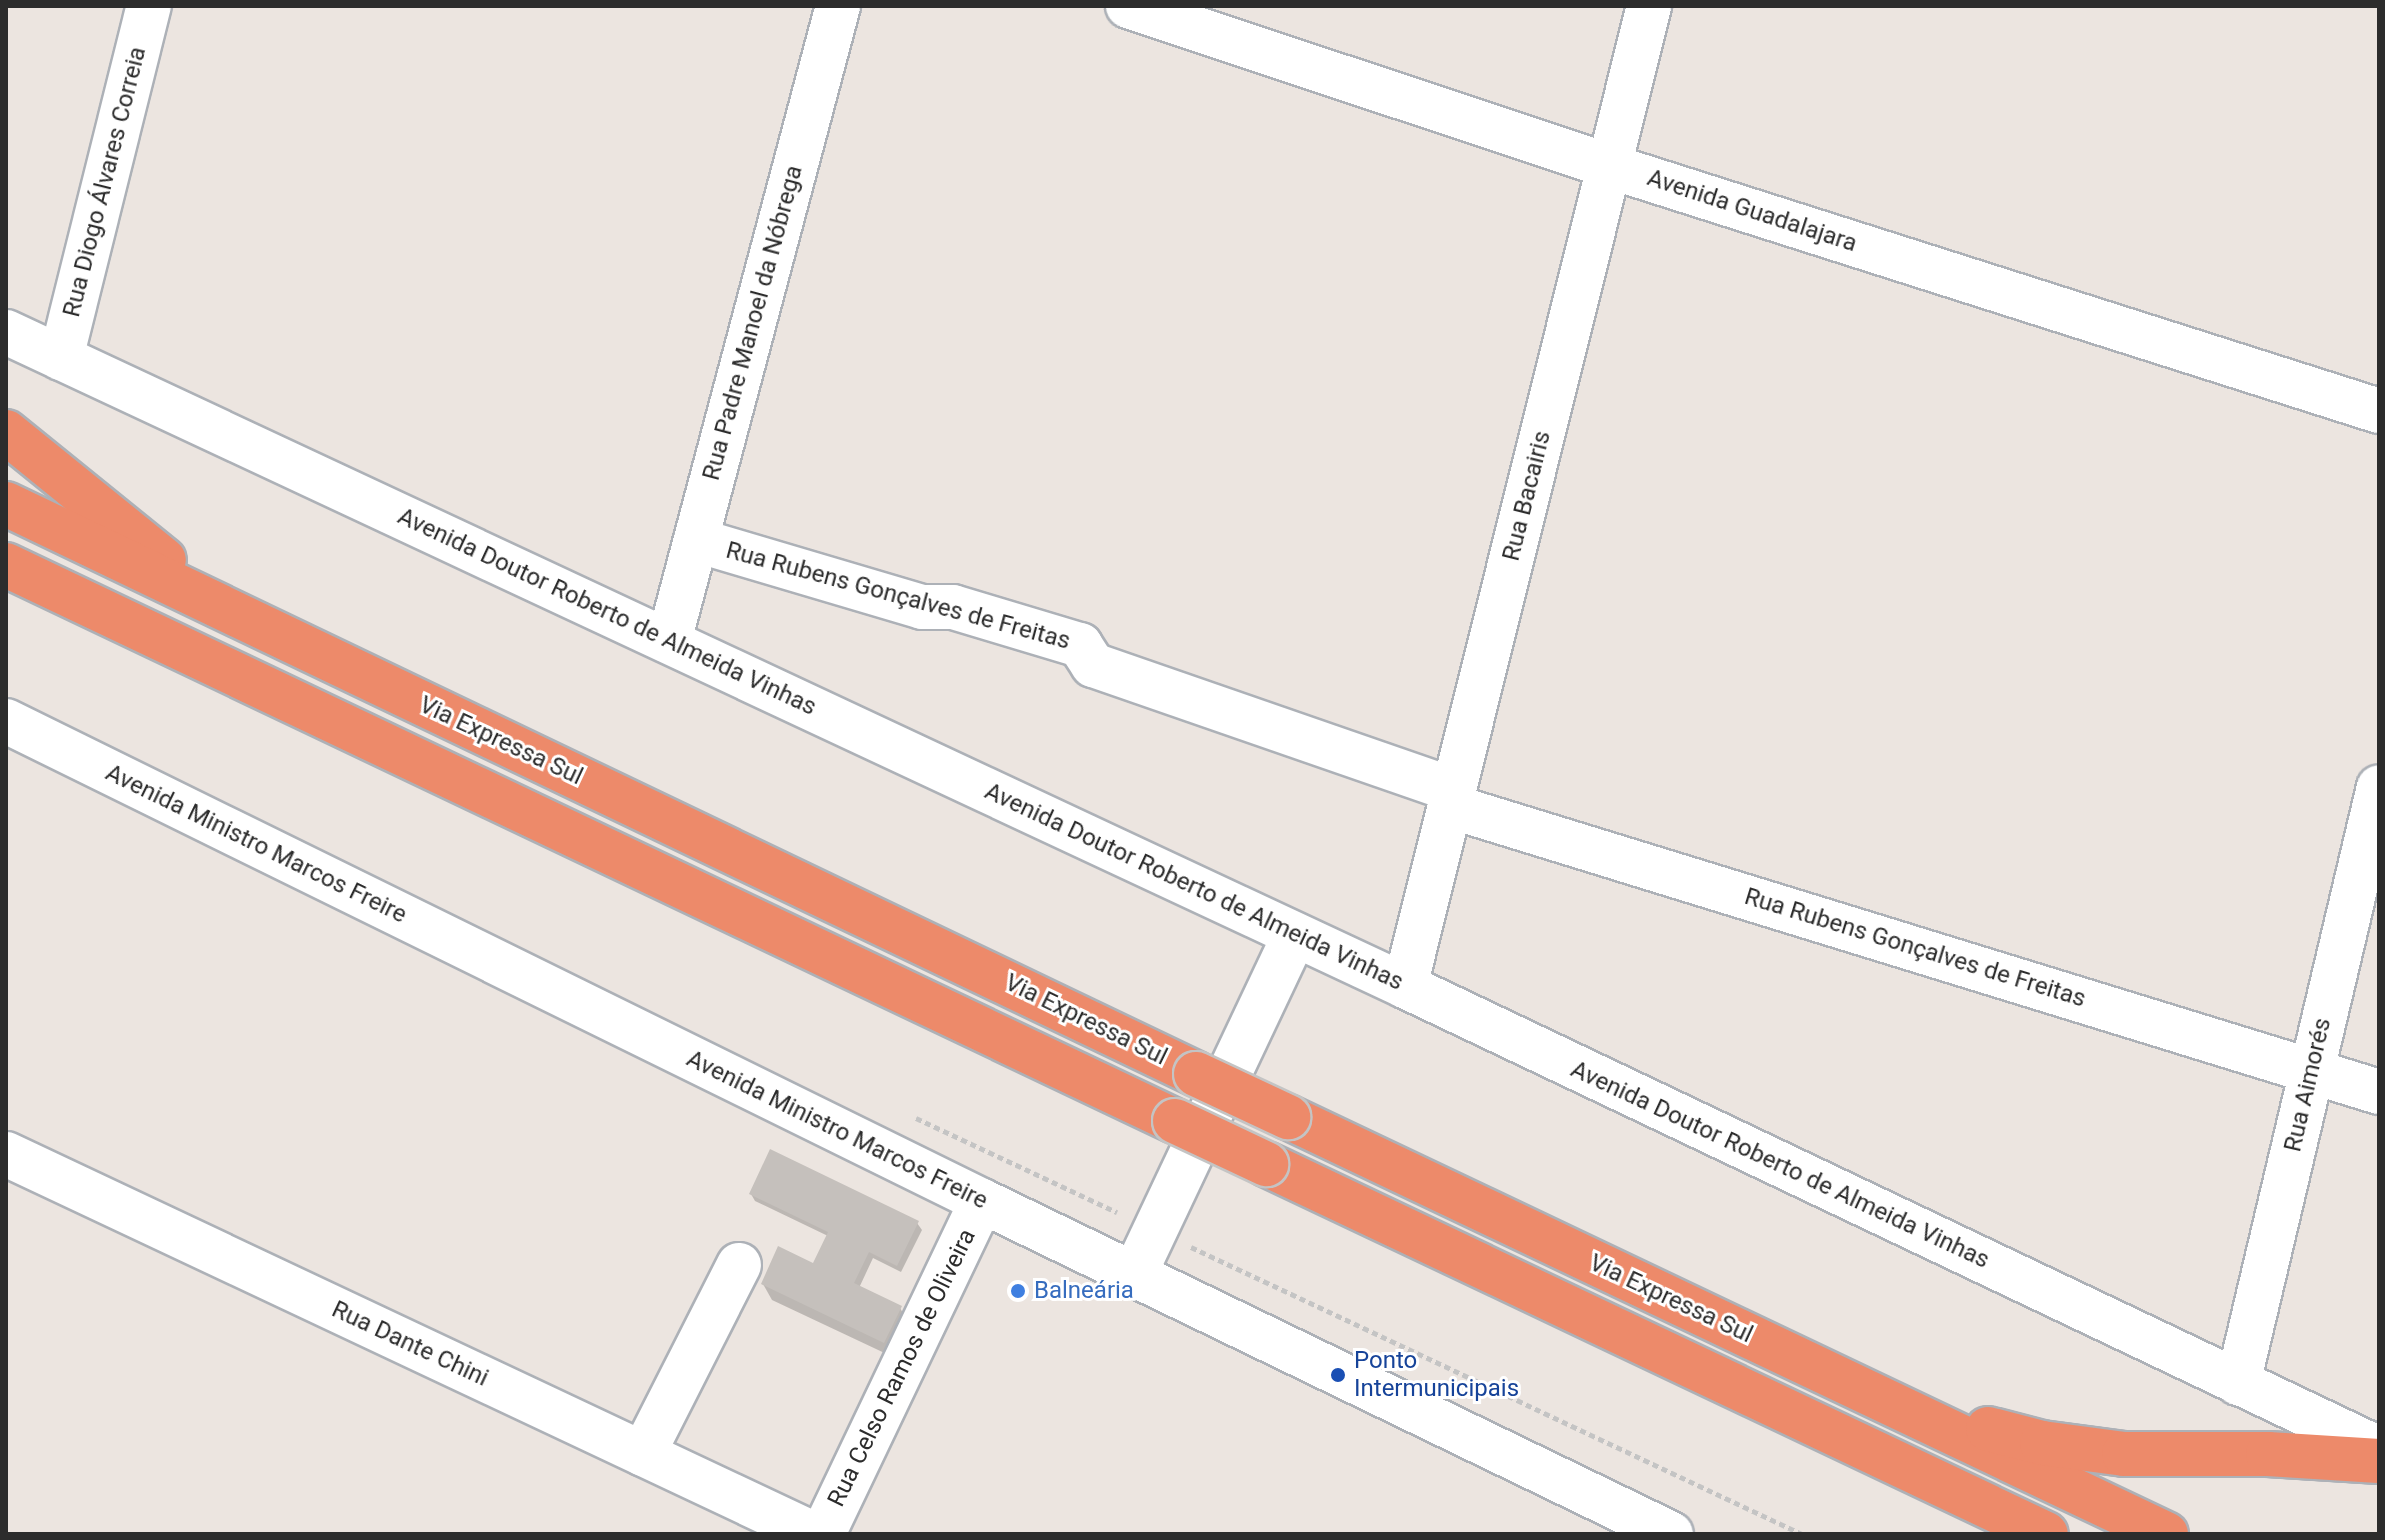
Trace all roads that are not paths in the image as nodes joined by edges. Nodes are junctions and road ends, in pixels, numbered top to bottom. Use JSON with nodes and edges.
{"nodes":[{"id":1,"x":149,"y":6,"type":"edge"},
{"id":2,"x":838,"y":6,"type":"edge"},
{"id":3,"x":1128,"y":6,"type":"edge"},
{"id":4,"x":1649,"y":6,"type":"edge"},
{"id":5,"x":1609,"y":166,"type":"junction"},
{"id":6,"x":6,"y":332,"type":"edge"},
{"id":7,"x":61,"y":358,"type":"junction"},
{"id":8,"x":2379,"y":411,"type":"edge"},
{"id":9,"x":6,"y":432,"type":"edge"},
{"id":10,"x":6,"y":504,"type":"edge"},
{"id":11,"x":696,"y":540,"type":"junction"},
{"id":12,"x":6,"y":565,"type":"edge"},
{"id":13,"x":239,"y":617,"type":"junction"},
{"id":14,"x":669,"y":641,"type":"junction"},
{"id":15,"x":6,"y":721,"type":"edge"},
{"id":16,"x":2379,"y":787,"type":"edge"},
{"id":17,"x":1452,"y":798,"type":"junction"},
{"id":18,"x":1295,"y":935,"type":"junction"},
{"id":19,"x":1405,"y":986,"type":"junction"},
{"id":20,"x":2312,"y":1069,"type":"junction"},
{"id":21,"x":2379,"y":1092,"type":"edge"},
{"id":22,"x":6,"y":1154,"type":"edge"},
{"id":23,"x":982,"y":1201,"type":"junction"},
{"id":24,"x":739,"y":1265,"type":"dead end"},
{"id":25,"x":1134,"y":1275,"type":"junction"},
{"id":26,"x":2238,"y":1383,"type":"junction"},
{"id":27,"x":1942,"y":1429,"type":"junction"},
{"id":28,"x":2379,"y":1449,"type":"edge"},
{"id":29,"x":643,"y":1454,"type":"junction"},
{"id":30,"x":2379,"y":1461,"type":"edge"},
{"id":31,"x":813,"y":1534,"type":"edge"},
{"id":32,"x":823,"y":1534,"type":"edge"},
{"id":33,"x":1671,"y":1534,"type":"edge"},
{"id":34,"x":2046,"y":1534,"type":"edge"},
{"id":35,"x":2166,"y":1534,"type":"edge"}],
"edges":[{"from":1,"to":7,"type":"street","name":"Rua Diogo Álvares Correia"},
{"from":2,"to":11,"type":"street","name":"Rua Padre Manoel da Nóbrega"},
{"from":3,"to":5,"type":"street","name":"Avenida Guadalajara"},
{"from":4,"to":5,"type":"street","name":"Rua Bacairis"},
{"from":5,"to":8,"type":"street","name":"Avenida Guadalajara"},
{"from":5,"to":17,"type":"street","name":"Rua Bacairis"},
{"from":6,"to":7,"type":"street","name":"Avenida Doutor Roberto de Almeida Vinhas"},
{"from":7,"to":14,"type":"street","name":"Avenida Doutor Roberto de Almeida Vinhas"},
{"from":9,"to":13,"type":"highway"},
{"from":10,"to":13,"type":"highway","name":"Via Expressa Sul"},
{"from":11,"to":14,"type":"street","name":"Rua Padre Manoel da Nóbrega"},
{"from":11,"to":17,"type":"street","name":"Rua Rubens Gonçalves de Freitas"},
{"from":12,"to":34,"type":"highway","bridge":true},
{"from":13,"to":27,"type":"highway","name":"Via Expressa Sul","bridge":true},
{"from":14,"to":18,"type":"street","name":"Avenida Doutor Roberto de Almeida Vinhas"},
{"from":15,"to":23,"type":"street","name":"Avenida Ministro Marcos Freire"},
{"from":16,"to":20,"type":"street","name":"Rua Aimorés"},
{"from":17,"to":19,"type":"street","name":"Rua Bacairis"},
{"from":17,"to":20,"type":"street","name":"Rua Rubens Gonçalves de Freitas"},
{"from":18,"to":19,"type":"street","name":"Avenida Doutor Roberto de Almeida Vinhas"},
{"from":18,"to":25,"type":"street"},
{"from":19,"to":26,"type":"street","name":"Avenida Doutor Roberto de Almeida Vinhas"},
{"from":20,"to":21,"type":"street","name":"Rua Rubens Gonçalves de Freitas"},
{"from":20,"to":26,"type":"street","name":"Rua Aimorés"},
{"from":22,"to":29,"type":"street","name":"Rua Dante Chini"},
{"from":23,"to":25,"type":"street","name":"Avenida Ministro Marcos Freire"},
{"from":23,"to":32,"type":"street","name":"Rua Celso Ramos de Oliveira"},
{"from":24,"to":29,"type":"street"},
{"from":25,"to":33,"type":"street","name":"Avenida Ministro Marcos Freire"},
{"from":26,"to":28,"type":"street","name":"Avenida Doutor Roberto de Almeida Vinhas"},
{"from":27,"to":30,"type":"highway"},
{"from":27,"to":35,"type":"highway","name":"Via Expressa Sul"},
{"from":29,"to":31,"type":"street","name":"Rua Dante Chini"}]}
